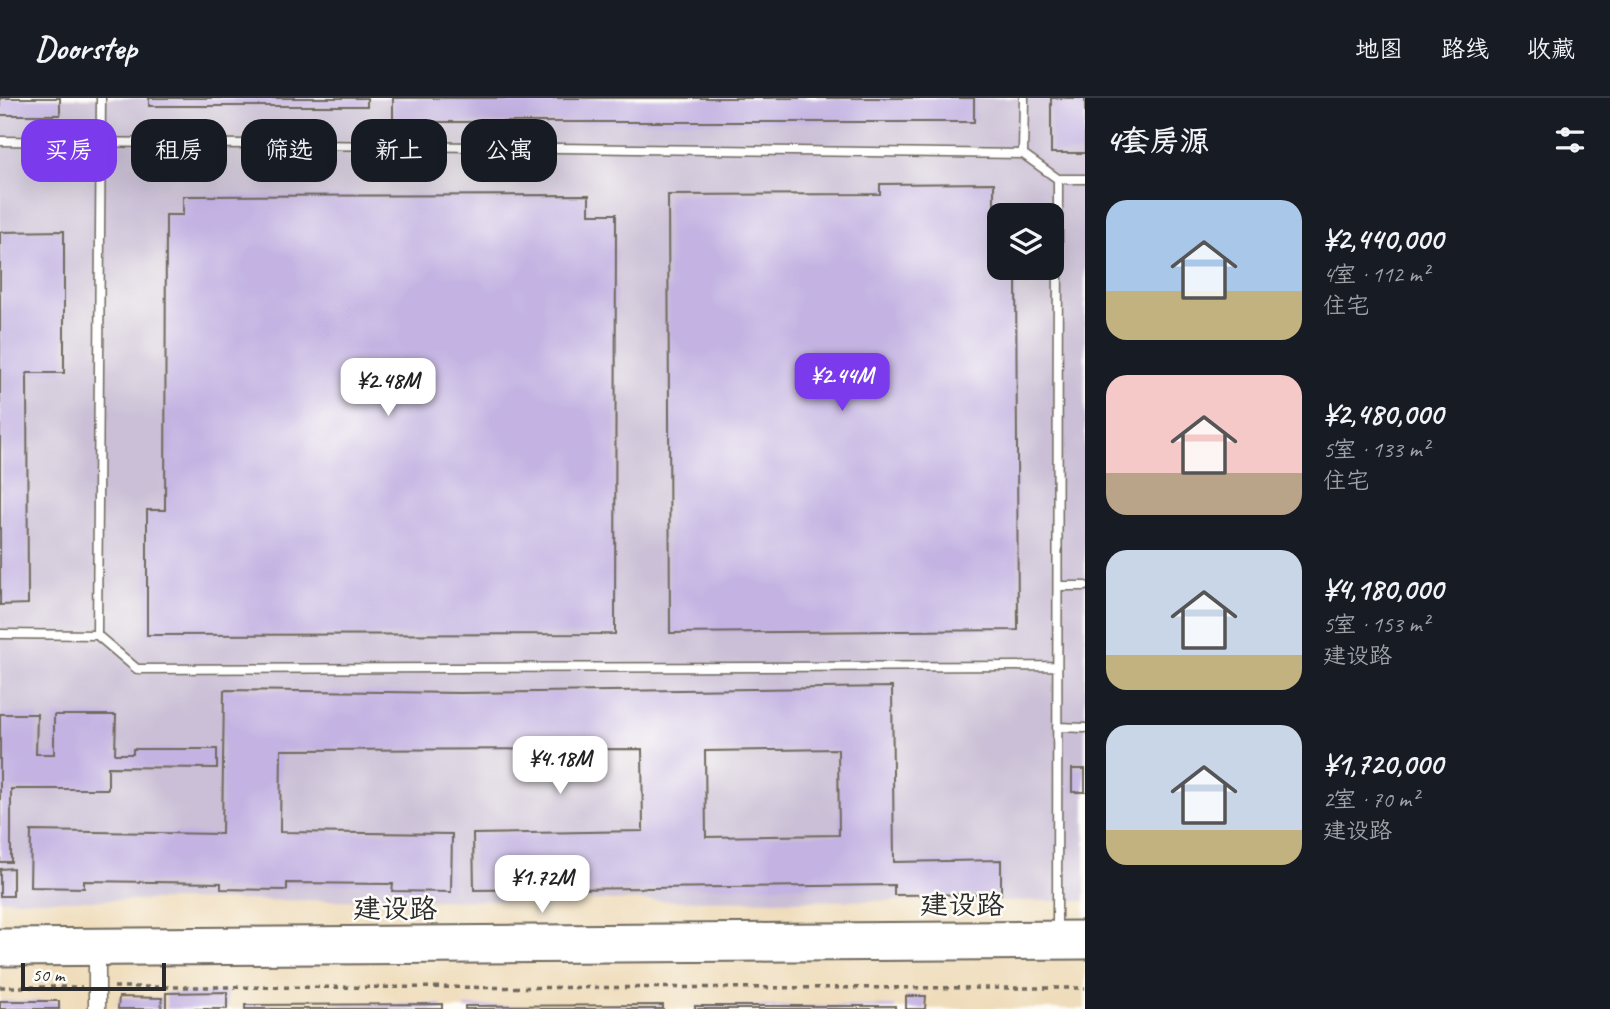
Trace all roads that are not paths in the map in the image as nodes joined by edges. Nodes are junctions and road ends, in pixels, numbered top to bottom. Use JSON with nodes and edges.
{"nodes":[{"id":1,"x":101,"y":98,"type":"edge"},
{"id":2,"x":1024,"y":98,"type":"edge"},
{"id":3,"x":101,"y":119,"type":"edge"},
{"id":4,"x":0,"y":141,"type":"edge"},
{"id":5,"x":21,"y":141,"type":"edge"},
{"id":6,"x":117,"y":142,"type":"edge"},
{"id":7,"x":1024,"y":154,"type":"junction"},
{"id":8,"x":1058,"y":179,"type":"junction"},
{"id":9,"x":1085,"y":179,"type":"edge"},
{"id":10,"x":101,"y":182,"type":"edge"},
{"id":11,"x":1058,"y":586,"type":"junction"},
{"id":12,"x":1085,"y":586,"type":"edge"},
{"id":13,"x":0,"y":634,"type":"edge"},
{"id":14,"x":97,"y":635,"type":"junction"},
{"id":15,"x":1058,"y":666,"type":"junction"},
{"id":16,"x":1058,"y":727,"type":"junction"},
{"id":17,"x":1085,"y":728,"type":"edge"},
{"id":18,"x":1085,"y":931,"type":"edge"},
{"id":19,"x":0,"y":939,"type":"edge"},
{"id":20,"x":1057,"y":940,"type":"junction"},
{"id":21,"x":1085,"y":949,"type":"edge"},
{"id":22,"x":97,"y":955,"type":"junction"},
{"id":23,"x":0,"y":956,"type":"edge"},
{"id":24,"x":97,"y":1009,"type":"edge"}],
"edges":[{"from":1,"to":3,"type":"lane"},
{"from":2,"to":7,"type":"lane"},
{"from":4,"to":5,"type":"lane"},
{"from":6,"to":7,"type":"lane"},
{"from":7,"to":8,"type":"lane"},
{"from":8,"to":9,"type":"lane"},
{"from":8,"to":11,"type":"lane"},
{"from":10,"to":14,"type":"lane"},
{"from":11,"to":12,"type":"lane"},
{"from":11,"to":15,"type":"lane"},
{"from":13,"to":14,"type":"lane"},
{"from":14,"to":15,"type":"lane"},
{"from":15,"to":16,"type":"lane"},
{"from":16,"to":17,"type":"lane"},
{"from":16,"to":20,"type":"lane"},
{"from":18,"to":20,"type":"street","name":"建设路"},
{"from":19,"to":20,"type":"street","name":"建设路"},
{"from":20,"to":21,"type":"street","name":"建设路"},
{"from":20,"to":22,"type":"street","name":"建设路"},
{"from":22,"to":23,"type":"street","name":"建设路"},
{"from":22,"to":24,"type":"street"}]}
